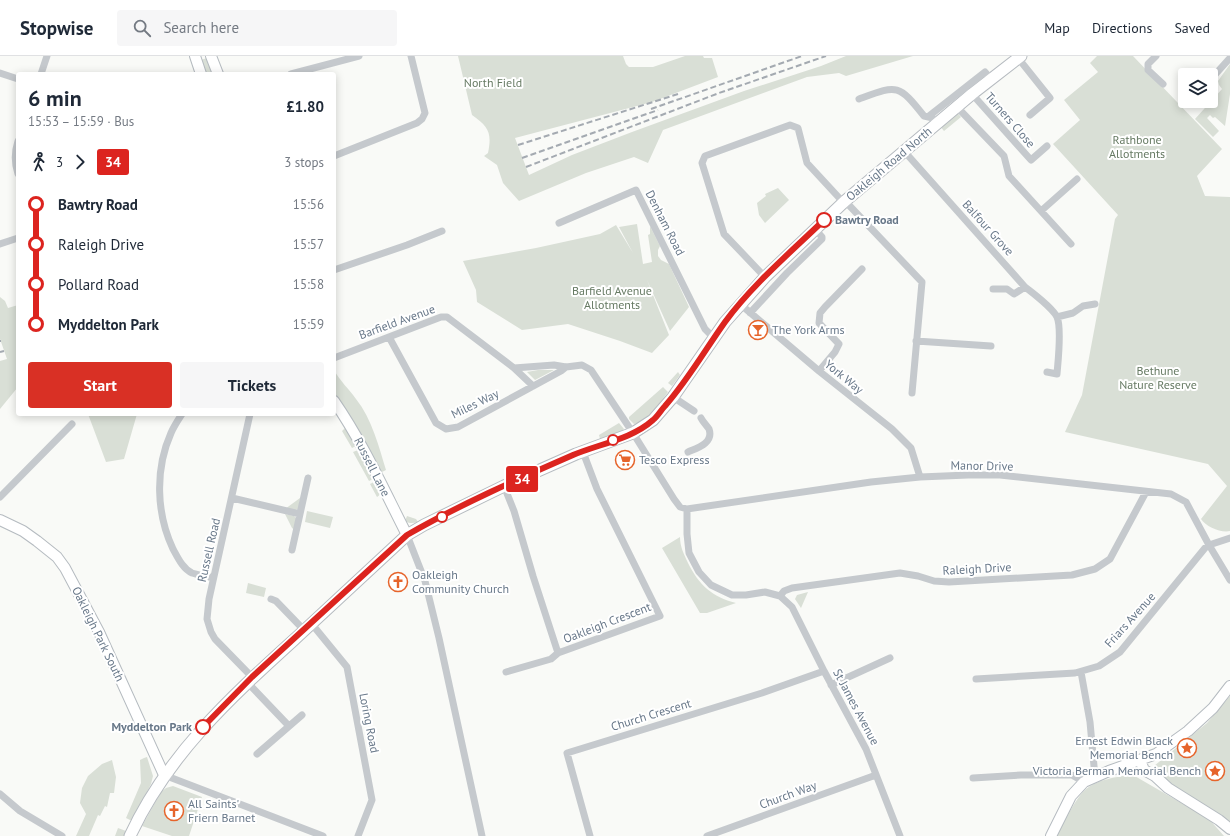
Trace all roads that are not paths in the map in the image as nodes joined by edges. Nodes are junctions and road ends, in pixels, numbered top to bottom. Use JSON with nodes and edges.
{"nodes":[{"id":1,"x":47,"y":56,"type":"edge"},
{"id":2,"x":195,"y":56,"type":"edge"},
{"id":3,"x":211,"y":56,"type":"edge"},
{"id":4,"x":359,"y":56,"type":"edge"},
{"id":5,"x":411,"y":56,"type":"edge"},
{"id":6,"x":1156,"y":56,"type":"edge"},
{"id":7,"x":1019,"y":57,"type":"edge"},
{"id":8,"x":1230,"y":58,"type":"edge"},
{"id":9,"x":1218,"y":71,"type":"edge"},
{"id":10,"x":42,"y":72,"type":"edge"},
{"id":11,"x":200,"y":72,"type":"edge"},
{"id":12,"x":217,"y":72,"type":"edge"},
{"id":13,"x":299,"y":72,"type":"edge"},
{"id":14,"x":0,"y":73,"type":"edge"},
{"id":15,"x":16,"y":78,"type":"edge"},
{"id":16,"x":991,"y":79,"type":"junction"},
{"id":17,"x":1163,"y":84,"type":"dead end"},
{"id":18,"x":972,"y":94,"type":"junction"},
{"id":19,"x":859,"y":99,"type":"dead end"},
{"id":20,"x":957,"y":107,"type":"junction"},
{"id":21,"x":1030,"y":115,"type":"dead end"},
{"id":22,"x":933,"y":119,"type":"junction"},
{"id":23,"x":1047,"y":146,"type":"dead end"},
{"id":24,"x":16,"y":148,"type":"edge"},
{"id":25,"x":904,"y":151,"type":"junction"},
{"id":26,"x":336,"y":155,"type":"edge"},
{"id":27,"x":16,"y":167,"type":"edge"},
{"id":28,"x":1077,"y":179,"type":"dead end"},
{"id":29,"x":844,"y":202,"type":"junction"},
{"id":30,"x":1041,"y":211,"type":"junction"},
{"id":31,"x":559,"y":223,"type":"dead end"},
{"id":32,"x":815,"y":229,"type":"junction"},
{"id":33,"x":442,"y":231,"type":"dead end"},
{"id":34,"x":16,"y":239,"type":"edge"},
{"id":35,"x":0,"y":244,"type":"edge"},
{"id":36,"x":1070,"y":244,"type":"dead end"},
{"id":37,"x":778,"y":265,"type":"junction"},
{"id":38,"x":336,"y":269,"type":"edge"},
{"id":39,"x":862,"y":269,"type":"dead end"},
{"id":40,"x":787,"y":273,"type":"junction"},
{"id":41,"x":765,"y":277,"type":"junction"},
{"id":42,"x":1025,"y":287,"type":"junction"},
{"id":43,"x":993,"y":289,"type":"dead end"},
{"id":44,"x":740,"y":304,"type":"junction"},
{"id":45,"x":1095,"y":304,"type":"dead end"},
{"id":46,"x":750,"y":313,"type":"junction"},
{"id":47,"x":1057,"y":317,"type":"junction"},
{"id":48,"x":389,"y":337,"type":"junction"},
{"id":49,"x":714,"y":338,"type":"junction"},
{"id":50,"x":916,"y":340,"type":"junction"},
{"id":51,"x":991,"y":346,"type":"dead end"},
{"id":52,"x":336,"y":357,"type":"edge"},
{"id":53,"x":566,"y":367,"type":"junction"},
{"id":54,"x":514,"y":368,"type":"junction"},
{"id":55,"x":819,"y":371,"type":"junction"},
{"id":56,"x":1047,"y":372,"type":"dead end"},
{"id":57,"x":533,"y":386,"type":"junction"},
{"id":58,"x":912,"y":393,"type":"dead end"},
{"id":59,"x":673,"y":397,"type":"junction"},
{"id":60,"x":336,"y":404,"type":"edge"},
{"id":61,"x":694,"y":411,"type":"dead end"},
{"id":62,"x":181,"y":416,"type":"edge"},
{"id":63,"x":250,"y":416,"type":"edge"},
{"id":64,"x":701,"y":418,"type":"dead end"},
{"id":65,"x":72,"y":424,"type":"dead end"},
{"id":66,"x":633,"y":433,"type":"junction"},
{"id":67,"x":583,"y":452,"type":"junction"},
{"id":68,"x":688,"y":452,"type":"dead end"},
{"id":69,"x":920,"y":477,"type":"junction"},
{"id":70,"x":308,"y":478,"type":"dead end"},
{"id":71,"x":504,"y":486,"type":"junction"},
{"id":72,"x":1146,"y":492,"type":"junction"},
{"id":73,"x":0,"y":497,"type":"edge"},
{"id":74,"x":232,"y":498,"type":"junction"},
{"id":75,"x":687,"y":510,"type":"junction"},
{"id":76,"x":300,"y":514,"type":"junction"},
{"id":77,"x":0,"y":520,"type":"edge"},
{"id":78,"x":407,"y":535,"type":"junction"},
{"id":79,"x":1230,"y":538,"type":"edge"},
{"id":80,"x":1209,"y":545,"type":"junction"},
{"id":81,"x":292,"y":550,"type":"dead end"},
{"id":82,"x":213,"y":578,"type":"junction"},
{"id":83,"x":1230,"y":580,"type":"edge"},
{"id":84,"x":780,"y":596,"type":"junction"},
{"id":85,"x":271,"y":599,"type":"dead end"},
{"id":86,"x":308,"y":627,"type":"junction"},
{"id":87,"x":558,"y":653,"type":"junction"},
{"id":88,"x":890,"y":658,"type":"dead end"},
{"id":89,"x":824,"y":671,"type":"junction"},
{"id":90,"x":506,"y":672,"type":"dead end"},
{"id":91,"x":1081,"y":672,"type":"junction"},
{"id":92,"x":976,"y":679,"type":"dead end"},
{"id":93,"x":249,"y":680,"type":"junction"},
{"id":94,"x":831,"y":685,"type":"junction"},
{"id":95,"x":1230,"y":686,"type":"edge"},
{"id":96,"x":302,"y":715,"type":"dead end"},
{"id":97,"x":288,"y":725,"type":"junction"},
{"id":98,"x":257,"y":754,"type":"dead end"},
{"id":99,"x":1140,"y":760,"type":"junction"},
{"id":100,"x":164,"y":775,"type":"junction"},
{"id":101,"x":876,"y":775,"type":"junction"},
{"id":102,"x":1095,"y":777,"type":"junction"},
{"id":103,"x":973,"y":778,"type":"dead end"},
{"id":104,"x":1084,"y":782,"type":"junction"},
{"id":105,"x":0,"y":794,"type":"edge"},
{"id":106,"x":1230,"y":829,"type":"edge"},
{"id":107,"x":62,"y":836,"type":"edge"},
{"id":108,"x":130,"y":836,"type":"edge"},
{"id":109,"x":323,"y":836,"type":"edge"},
{"id":110,"x":358,"y":836,"type":"edge"},
{"id":111,"x":482,"y":836,"type":"edge"},
{"id":112,"x":590,"y":836,"type":"edge"},
{"id":113,"x":707,"y":836,"type":"edge"},
{"id":114,"x":900,"y":836,"type":"edge"},
{"id":115,"x":1051,"y":836,"type":"edge"}],
"edges":[{"from":1,"to":10,"type":"street"},
{"from":2,"to":11,"type":"main road"},
{"from":3,"to":12,"type":"main road"},
{"from":4,"to":13,"type":"street"},
{"from":5,"to":26,"type":"street"},
{"from":6,"to":17,"type":"street"},
{"from":7,"to":16,"type":"main road","name":"Oakleigh Road North"},
{"from":7,"to":21,"type":"street"},
{"from":8,"to":9,"type":"street"},
{"from":14,"to":15,"type":"street"},
{"from":16,"to":18,"type":"main road","name":"Oakleigh Road North"},
{"from":16,"to":22,"type":"street"},
{"from":18,"to":20,"type":"main road","name":"Oakleigh Road North"},
{"from":18,"to":23,"type":"street","name":"Turners Close"},
{"from":19,"to":22,"type":"street"},
{"from":20,"to":22,"type":"main road","name":"Oakleigh Road North"},
{"from":20,"to":30,"type":"street"},
{"from":22,"to":25,"type":"main road","name":"Oakleigh Road North"},
{"from":24,"to":27,"type":"street"},
{"from":25,"to":29,"type":"main road","name":"Oakleigh Road North"},
{"from":25,"to":42,"type":"street","name":"Balfour Grove"},
{"from":28,"to":30,"type":"street"},
{"from":29,"to":32,"type":"main road","name":"Oakleigh Road North"},
{"from":29,"to":41,"type":"street"},
{"from":29,"to":50,"type":"street"},
{"from":30,"to":36,"type":"street"},
{"from":31,"to":49,"type":"street","name":"Denham Road"},
{"from":32,"to":37,"type":"main road","name":"Oakleigh Road North"},
{"from":32,"to":40,"type":"street"},
{"from":33,"to":38,"type":"street"},
{"from":34,"to":35,"type":"street"},
{"from":37,"to":40,"type":"street"},
{"from":37,"to":41,"type":"main road","name":"Oakleigh Road North"},
{"from":39,"to":55,"type":"street"},
{"from":40,"to":46,"type":"street"},
{"from":41,"to":44,"type":"main road","name":"Oakleigh Road North"},
{"from":42,"to":43,"type":"street"},
{"from":42,"to":47,"type":"street","name":"Balfour Grove"},
{"from":44,"to":46,"type":"street","name":"York Way"},
{"from":44,"to":49,"type":"main road","name":"Oakleigh Road North"},
{"from":45,"to":47,"type":"street"},
{"from":46,"to":55,"type":"street","name":"York Way"},
{"from":47,"to":56,"type":"street"},
{"from":48,"to":52,"type":"street","name":"Barfield Avenue"},
{"from":48,"to":54,"type":"street","name":"Barfield Avenue"},
{"from":48,"to":57,"type":"street","name":"Miles Way"},
{"from":49,"to":59,"type":"main road","name":"Oakleigh Road North"},
{"from":50,"to":51,"type":"street"},
{"from":50,"to":58,"type":"street"},
{"from":53,"to":54,"type":"street"},
{"from":53,"to":57,"type":"street","name":"Miles Way"},
{"from":53,"to":66,"type":"street"},
{"from":54,"to":57,"type":"street"},
{"from":55,"to":69,"type":"street","name":"York Way"},
{"from":59,"to":61,"type":"street"},
{"from":59,"to":66,"type":"main road","name":"Oakleigh Road North"},
{"from":60,"to":78,"type":"main road","name":"Russell Lane"},
{"from":62,"to":82,"type":"street"},
{"from":63,"to":74,"type":"street","name":"Russell Road"},
{"from":64,"to":68,"type":"street"},
{"from":65,"to":73,"type":"street"},
{"from":66,"to":67,"type":"main road","name":"Oakleigh Road North"},
{"from":66,"to":75,"type":"street"},
{"from":67,"to":71,"type":"main road","name":"Oakleigh Road North"},
{"from":67,"to":87,"type":"street","name":"Oakleigh Crescent"},
{"from":69,"to":72,"type":"street","name":"Manor Drive"},
{"from":69,"to":75,"type":"street","name":"Manor Drive"},
{"from":70,"to":76,"type":"street"},
{"from":71,"to":78,"type":"main road","name":"Oakleigh Road North"},
{"from":71,"to":87,"type":"street","name":"Oakleigh Crescent"},
{"from":72,"to":80,"type":"street","name":"Manor Drive"},
{"from":72,"to":84,"type":"street","name":"Raleigh Drive"},
{"from":74,"to":76,"type":"street"},
{"from":74,"to":82,"type":"street","name":"Russell Road"},
{"from":75,"to":84,"type":"street"},
{"from":76,"to":81,"type":"street"},
{"from":77,"to":100,"type":"main road","name":"Oakleigh Park South"},
{"from":78,"to":86,"type":"main road","name":"Oakleigh Road North"},
{"from":78,"to":111,"type":"street"},
{"from":79,"to":80,"type":"street"},
{"from":80,"to":83,"type":"street","name":"Manor Drive"},
{"from":80,"to":91,"type":"street","name":"Friars Avenue"},
{"from":82,"to":93,"type":"street","name":"Russell Road"},
{"from":84,"to":89,"type":"street","name":"St James Avenue"},
{"from":85,"to":86,"type":"street","name":"Loring Road"},
{"from":86,"to":93,"type":"main road","name":"Oakleigh Road North"},
{"from":86,"to":110,"type":"street","name":"Loring Road"},
{"from":87,"to":90,"type":"street"},
{"from":88,"to":94,"type":"street"},
{"from":89,"to":94,"type":"street","name":"St James Avenue"},
{"from":89,"to":112,"type":"street","name":"Church Crescent"},
{"from":91,"to":92,"type":"street","name":"Friars Avenue"},
{"from":91,"to":102,"type":"street"},
{"from":93,"to":97,"type":"street","name":"Russell Road"},
{"from":93,"to":100,"type":"main road","name":"Oakleigh Road North"},
{"from":94,"to":101,"type":"street","name":"St James Avenue"},
{"from":95,"to":99,"type":"main road"},
{"from":96,"to":97,"type":"street"},
{"from":97,"to":98,"type":"street"},
{"from":99,"to":102,"type":"main road"},
{"from":99,"to":106,"type":"main road"},
{"from":100,"to":108,"type":"main road","name":"Oakleigh Road North"},
{"from":100,"to":109,"type":"street"},
{"from":101,"to":113,"type":"street","name":"Church Way"},
{"from":101,"to":114,"type":"street","name":"St James Avenue"},
{"from":102,"to":104,"type":"main road"},
{"from":103,"to":104,"type":"street"},
{"from":104,"to":115,"type":"main road"},
{"from":105,"to":107,"type":"street"}]}
